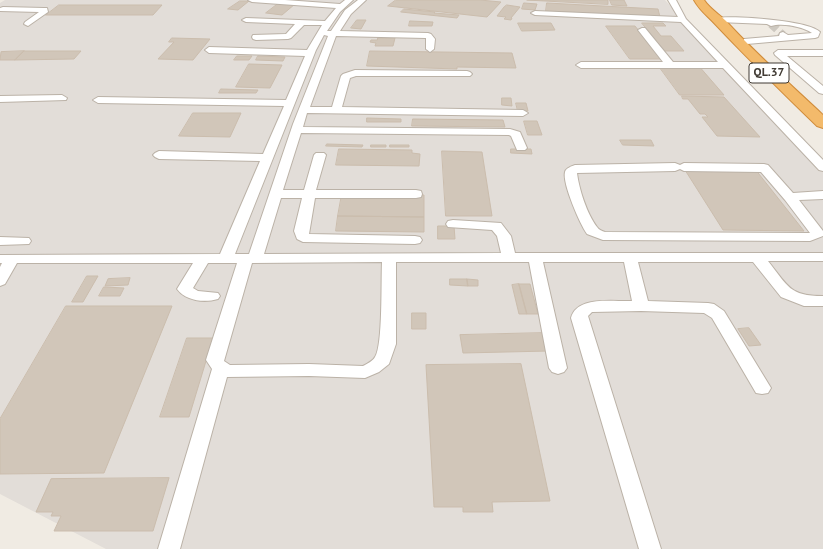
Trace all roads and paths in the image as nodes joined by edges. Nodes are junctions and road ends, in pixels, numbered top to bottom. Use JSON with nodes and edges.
{"nodes":[{"id":1,"x":18,"y":0,"type":"edge"},
{"id":2,"x":252,"y":0,"type":"edge"},
{"id":3,"x":362,"y":0,"type":"edge"},
{"id":4,"x":672,"y":0,"type":"edge"},
{"id":5,"x":699,"y":0,"type":"edge"},
{"id":6,"x":345,"y":3,"type":"edge"},
{"id":7,"x":309,"y":4,"type":"junction"},
{"id":8,"x":661,"y":8,"type":"dead end"},
{"id":9,"x":2,"y":10,"type":"edge"},
{"id":10,"x":535,"y":13,"type":"dead end"},
{"id":11,"x":718,"y":14,"type":"junction"},
{"id":12,"x":294,"y":16,"type":"dead end"},
{"id":13,"x":666,"y":19,"type":"junction"},
{"id":14,"x":246,"y":20,"type":"dead end"},
{"id":15,"x":683,"y":20,"type":"junction"},
{"id":16,"x":749,"y":21,"type":"junction"},
{"id":17,"x":302,"y":22,"type":"junction"},
{"id":18,"x":28,"y":24,"type":"dead end"},
{"id":19,"x":324,"y":28,"type":"junction"},
{"id":20,"x":642,"y":30,"type":"dead end"},
{"id":21,"x":334,"y":33,"type":"junction"},
{"id":22,"x":256,"y":37,"type":"dead end"},
{"id":23,"x":766,"y":39,"type":"junction"},
{"id":24,"x":747,"y":40,"type":"dead end"},
{"id":25,"x":430,"y":49,"type":"dead end"},
{"id":26,"x":209,"y":50,"type":"dead end"},
{"id":27,"x":310,"y":53,"type":"junction"},
{"id":28,"x":823,"y":53,"type":"edge"},
{"id":29,"x":581,"y":65,"type":"dead end"},
{"id":30,"x":670,"y":65,"type":"junction"},
{"id":31,"x":726,"y":65,"type":"junction"},
{"id":32,"x":467,"y":74,"type":"dead end"},
{"id":33,"x":823,"y":91,"type":"edge"},
{"id":34,"x":62,"y":98,"type":"dead end"},
{"id":35,"x":0,"y":99,"type":"edge"},
{"id":36,"x":98,"y":100,"type":"dead end"},
{"id":37,"x":290,"y":103,"type":"junction"},
{"id":38,"x":304,"y":110,"type":"junction"},
{"id":39,"x":336,"y":110,"type":"junction"},
{"id":40,"x":523,"y":113,"type":"dead end"},
{"id":41,"x":823,"y":123,"type":"edge"},
{"id":42,"x":296,"y":130,"type":"junction"},
{"id":43,"x":521,"y":148,"type":"dead end"},
{"id":44,"x":159,"y":155,"type":"dead end"},
{"id":45,"x":320,"y":156,"type":"dead end"},
{"id":46,"x":267,"y":158,"type":"junction"},
{"id":47,"x":823,"y":167,"type":"edge"},
{"id":48,"x":276,"y":194,"type":"junction"},
{"id":49,"x":309,"y":194,"type":"junction"},
{"id":50,"x":416,"y":194,"type":"dead end"},
{"id":51,"x":823,"y":195,"type":"edge"},
{"id":52,"x":790,"y":197,"type":"junction"},
{"id":53,"x":453,"y":224,"type":"dead end"},
{"id":54,"x":415,"y":240,"type":"dead end"},
{"id":55,"x":0,"y":241,"type":"edge"},
{"id":56,"x":24,"y":241,"type":"dead end"},
{"id":57,"x":630,"y":257,"type":"junction"},
{"id":58,"x":757,"y":257,"type":"junction"},
{"id":59,"x":823,"y":257,"type":"edge"},
{"id":60,"x":203,"y":258,"type":"junction"},
{"id":61,"x":226,"y":258,"type":"junction"},
{"id":62,"x":250,"y":258,"type":"junction"},
{"id":63,"x":389,"y":258,"type":"junction"},
{"id":64,"x":508,"y":258,"type":"junction"},
{"id":65,"x":535,"y":258,"type":"junction"},
{"id":66,"x":6,"y":259,"type":"edge"},
{"id":67,"x":0,"y":282,"type":"edge"},
{"id":68,"x":212,"y":296,"type":"dead end"},
{"id":69,"x":823,"y":301,"type":"edge"},
{"id":70,"x":641,"y":306,"type":"junction"},
{"id":71,"x":221,"y":368,"type":"junction"},
{"id":72,"x":558,"y":368,"type":"dead end"},
{"id":73,"x":762,"y":388,"type":"dead end"},
{"id":74,"x":169,"y":549,"type":"edge"},
{"id":75,"x":650,"y":549,"type":"edge"}],
"edges":[{"from":1,"to":9,"type":"street"},
{"from":2,"to":7,"type":"street"},
{"from":3,"to":21,"type":"street"},
{"from":4,"to":15,"type":"street"},
{"from":5,"to":11,"type":"highway","number":"QL.37"},
{"from":6,"to":7,"type":"street"},
{"from":6,"to":19,"type":"street"},
{"from":7,"to":12,"type":"street"},
{"from":8,"to":13,"type":"street"},
{"from":9,"to":18,"type":"street"},
{"from":10,"to":13,"type":"street"},
{"from":11,"to":16,"type":"street"},
{"from":11,"to":41,"type":"highway","number":"QL.37"},
{"from":13,"to":15,"type":"street"},
{"from":14,"to":17,"type":"street"},
{"from":15,"to":31,"type":"street"},
{"from":16,"to":23,"type":"street"},
{"from":16,"to":23,"type":"street"},
{"from":17,"to":19,"type":"street"},
{"from":17,"to":22,"type":"street"},
{"from":19,"to":21,"type":"street"},
{"from":19,"to":27,"type":"street"},
{"from":20,"to":30,"type":"street"},
{"from":21,"to":25,"type":"street"},
{"from":21,"to":38,"type":"street"},
{"from":23,"to":24,"type":"street"},
{"from":26,"to":27,"type":"street"},
{"from":27,"to":37,"type":"street"},
{"from":28,"to":33,"type":"street"},
{"from":29,"to":30,"type":"street"},
{"from":30,"to":31,"type":"street"},
{"from":31,"to":47,"type":"street"},
{"from":32,"to":39,"type":"street"},
{"from":34,"to":35,"type":"street"},
{"from":36,"to":37,"type":"street"},
{"from":37,"to":46,"type":"street"},
{"from":38,"to":39,"type":"street"},
{"from":38,"to":42,"type":"street"},
{"from":39,"to":40,"type":"street"},
{"from":42,"to":43,"type":"street"},
{"from":42,"to":48,"type":"street"},
{"from":44,"to":46,"type":"street"},
{"from":45,"to":49,"type":"street"},
{"from":46,"to":61,"type":"street"},
{"from":48,"to":49,"type":"street"},
{"from":48,"to":62,"type":"street"},
{"from":49,"to":50,"type":"street"},
{"from":49,"to":54,"type":"street"},
{"from":51,"to":52,"type":"street"},
{"from":52,"to":52,"type":"street"},
{"from":53,"to":64,"type":"street"},
{"from":55,"to":56,"type":"street"},
{"from":57,"to":58,"type":"street"},
{"from":57,"to":65,"type":"street"},
{"from":57,"to":70,"type":"street"},
{"from":58,"to":59,"type":"street"},
{"from":58,"to":69,"type":"street"},
{"from":60,"to":61,"type":"street"},
{"from":60,"to":66,"type":"street"},
{"from":60,"to":68,"type":"street"},
{"from":61,"to":62,"type":"street"},
{"from":62,"to":63,"type":"street"},
{"from":62,"to":71,"type":"street"},
{"from":63,"to":64,"type":"street"},
{"from":63,"to":71,"type":"street"},
{"from":64,"to":65,"type":"street"},
{"from":65,"to":72,"type":"street"},
{"from":66,"to":67,"type":"street"},
{"from":70,"to":73,"type":"street"},
{"from":70,"to":75,"type":"street"},
{"from":71,"to":74,"type":"street"}]}
